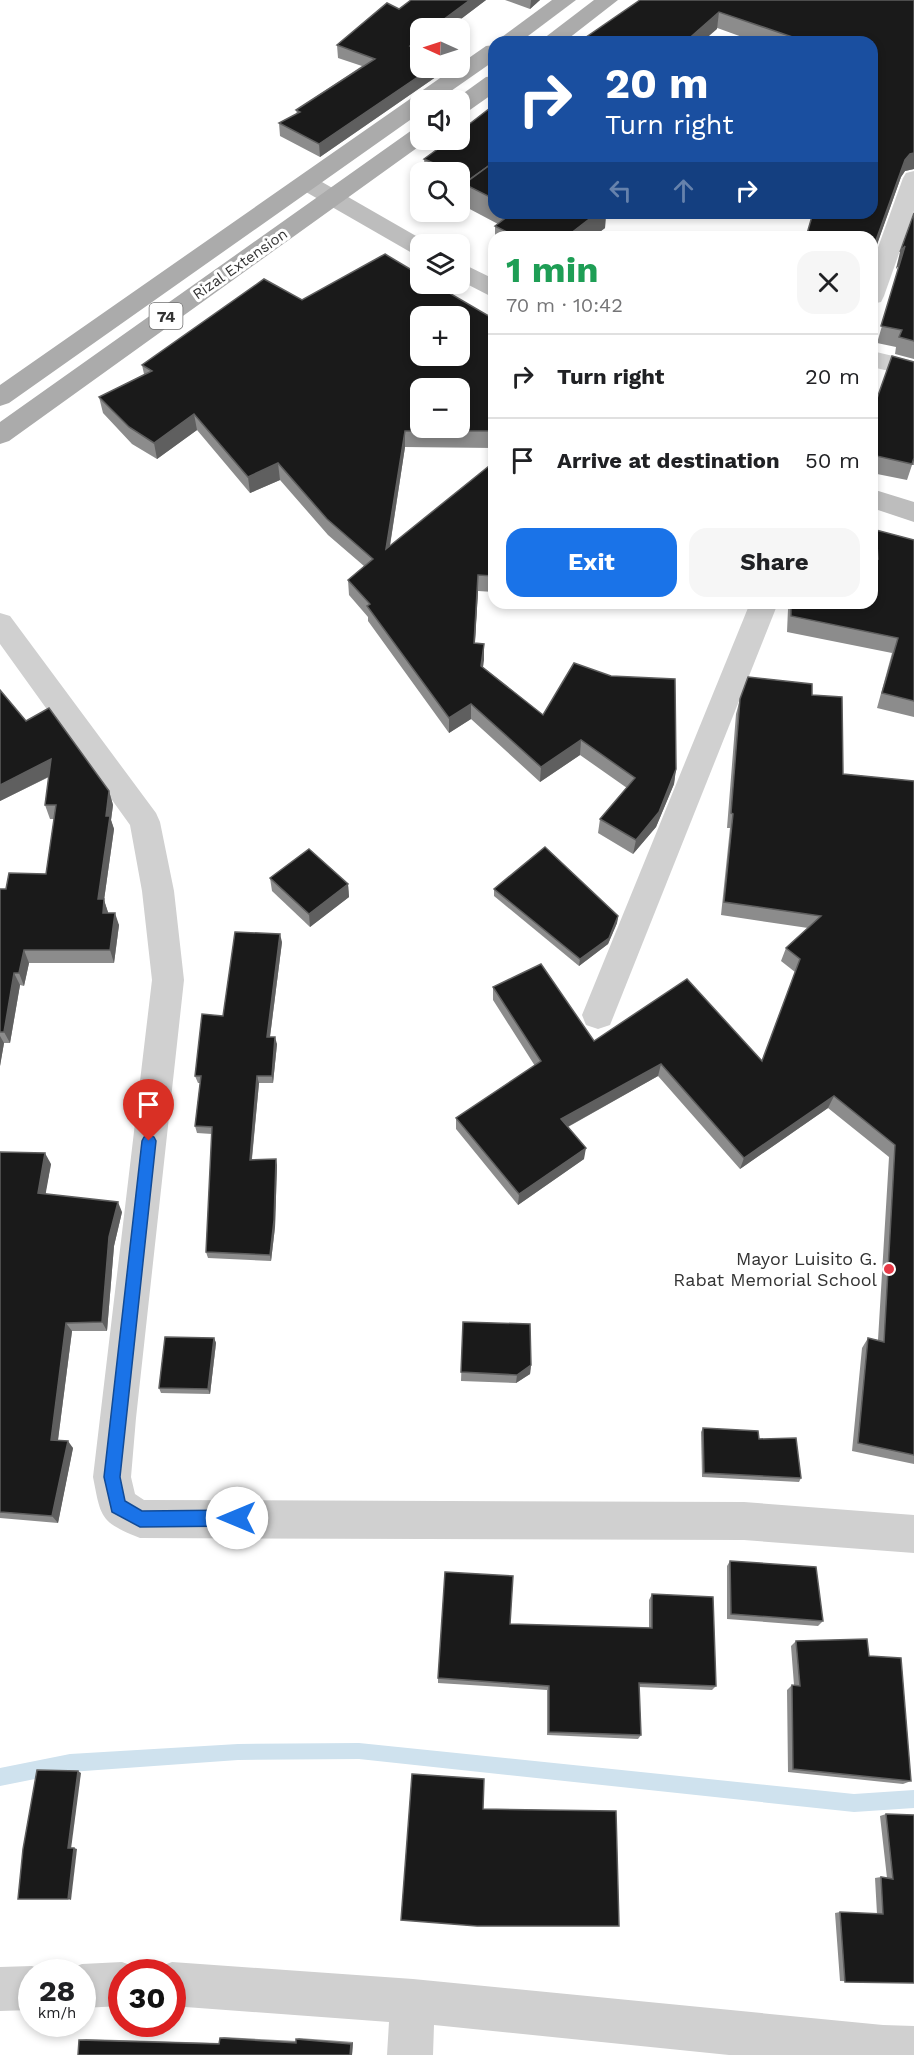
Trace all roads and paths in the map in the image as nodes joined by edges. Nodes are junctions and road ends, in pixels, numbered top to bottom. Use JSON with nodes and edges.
{"nodes":[{"id":1,"x":566,"y":0,"type":"edge"},
{"id":2,"x":608,"y":0,"type":"edge"},
{"id":3,"x":515,"y":36,"type":"edge"},
{"id":4,"x":558,"y":36,"type":"edge"},
{"id":5,"x":488,"y":55,"type":"edge"},
{"id":6,"x":488,"y":86,"type":"edge"},
{"id":7,"x":439,"y":90,"type":"edge"},
{"id":8,"x":470,"y":99,"type":"edge"},
{"id":9,"x":410,"y":110,"type":"edge"},
{"id":10,"x":410,"y":142,"type":"edge"},
{"id":11,"x":914,"y":178,"type":"edge"},
{"id":12,"x":307,"y":183,"type":"junction"},
{"id":13,"x":333,"y":198,"type":"junction"},
{"id":14,"x":410,"y":242,"type":"edge"},
{"id":15,"x":890,"y":243,"type":"junction"},
{"id":16,"x":914,"y":248,"type":"edge"},
{"id":17,"x":470,"y":276,"type":"edge"},
{"id":18,"x":878,"y":278,"type":"edge"},
{"id":19,"x":488,"y":287,"type":"edge"},
{"id":20,"x":878,"y":360,"type":"edge"},
{"id":21,"x":914,"y":369,"type":"edge"},
{"id":22,"x":0,"y":397,"type":"edge"},
{"id":23,"x":0,"y":435,"type":"edge"},
{"id":24,"x":878,"y":500,"type":"edge"},
{"id":25,"x":914,"y":512,"type":"edge"},
{"id":26,"x":762,"y":609,"type":"edge"},
{"id":27,"x":0,"y":623,"type":"edge"},
{"id":28,"x":598,"y":1015,"type":"dead end"},
{"id":29,"x":914,"y":1534,"type":"edge"},
{"id":30,"x":186,"y":1985,"type":"edge"},
{"id":31,"x":18,"y":1988,"type":"edge"},
{"id":32,"x":0,"y":1989,"type":"edge"},
{"id":33,"x":413,"y":2001,"type":"junction"},
{"id":34,"x":914,"y":2049,"type":"edge"},
{"id":35,"x":410,"y":2055,"type":"edge"}],
"edges":[{"from":1,"to":3,"type":"main road"},
{"from":2,"to":4,"type":"main road"},
{"from":5,"to":7,"type":"main road","name":"Rizal Extension","number":"74"},
{"from":6,"to":8,"type":"main road"},
{"from":9,"to":12,"type":"main road","name":"Rizal Extension","number":"74"},
{"from":10,"to":13,"type":"main road","name":"Rizal Extension","number":"74"},
{"from":11,"to":15,"type":"street"},
{"from":12,"to":13,"type":"street"},
{"from":12,"to":22,"type":"main road","name":"Rizal Extension","number":"74"},
{"from":13,"to":14,"type":"street"},
{"from":13,"to":23,"type":"main road","name":"Rizal Extension","number":"74"},
{"from":15,"to":16,"type":"street"},
{"from":15,"to":18,"type":"street"},
{"from":17,"to":19,"type":"street"},
{"from":20,"to":21,"type":"street"},
{"from":24,"to":25,"type":"street"},
{"from":26,"to":28,"type":"street"},
{"from":27,"to":29,"type":"street"},
{"from":30,"to":33,"type":"street"},
{"from":31,"to":32,"type":"street"},
{"from":33,"to":34,"type":"street"},
{"from":33,"to":35,"type":"street"}]}
